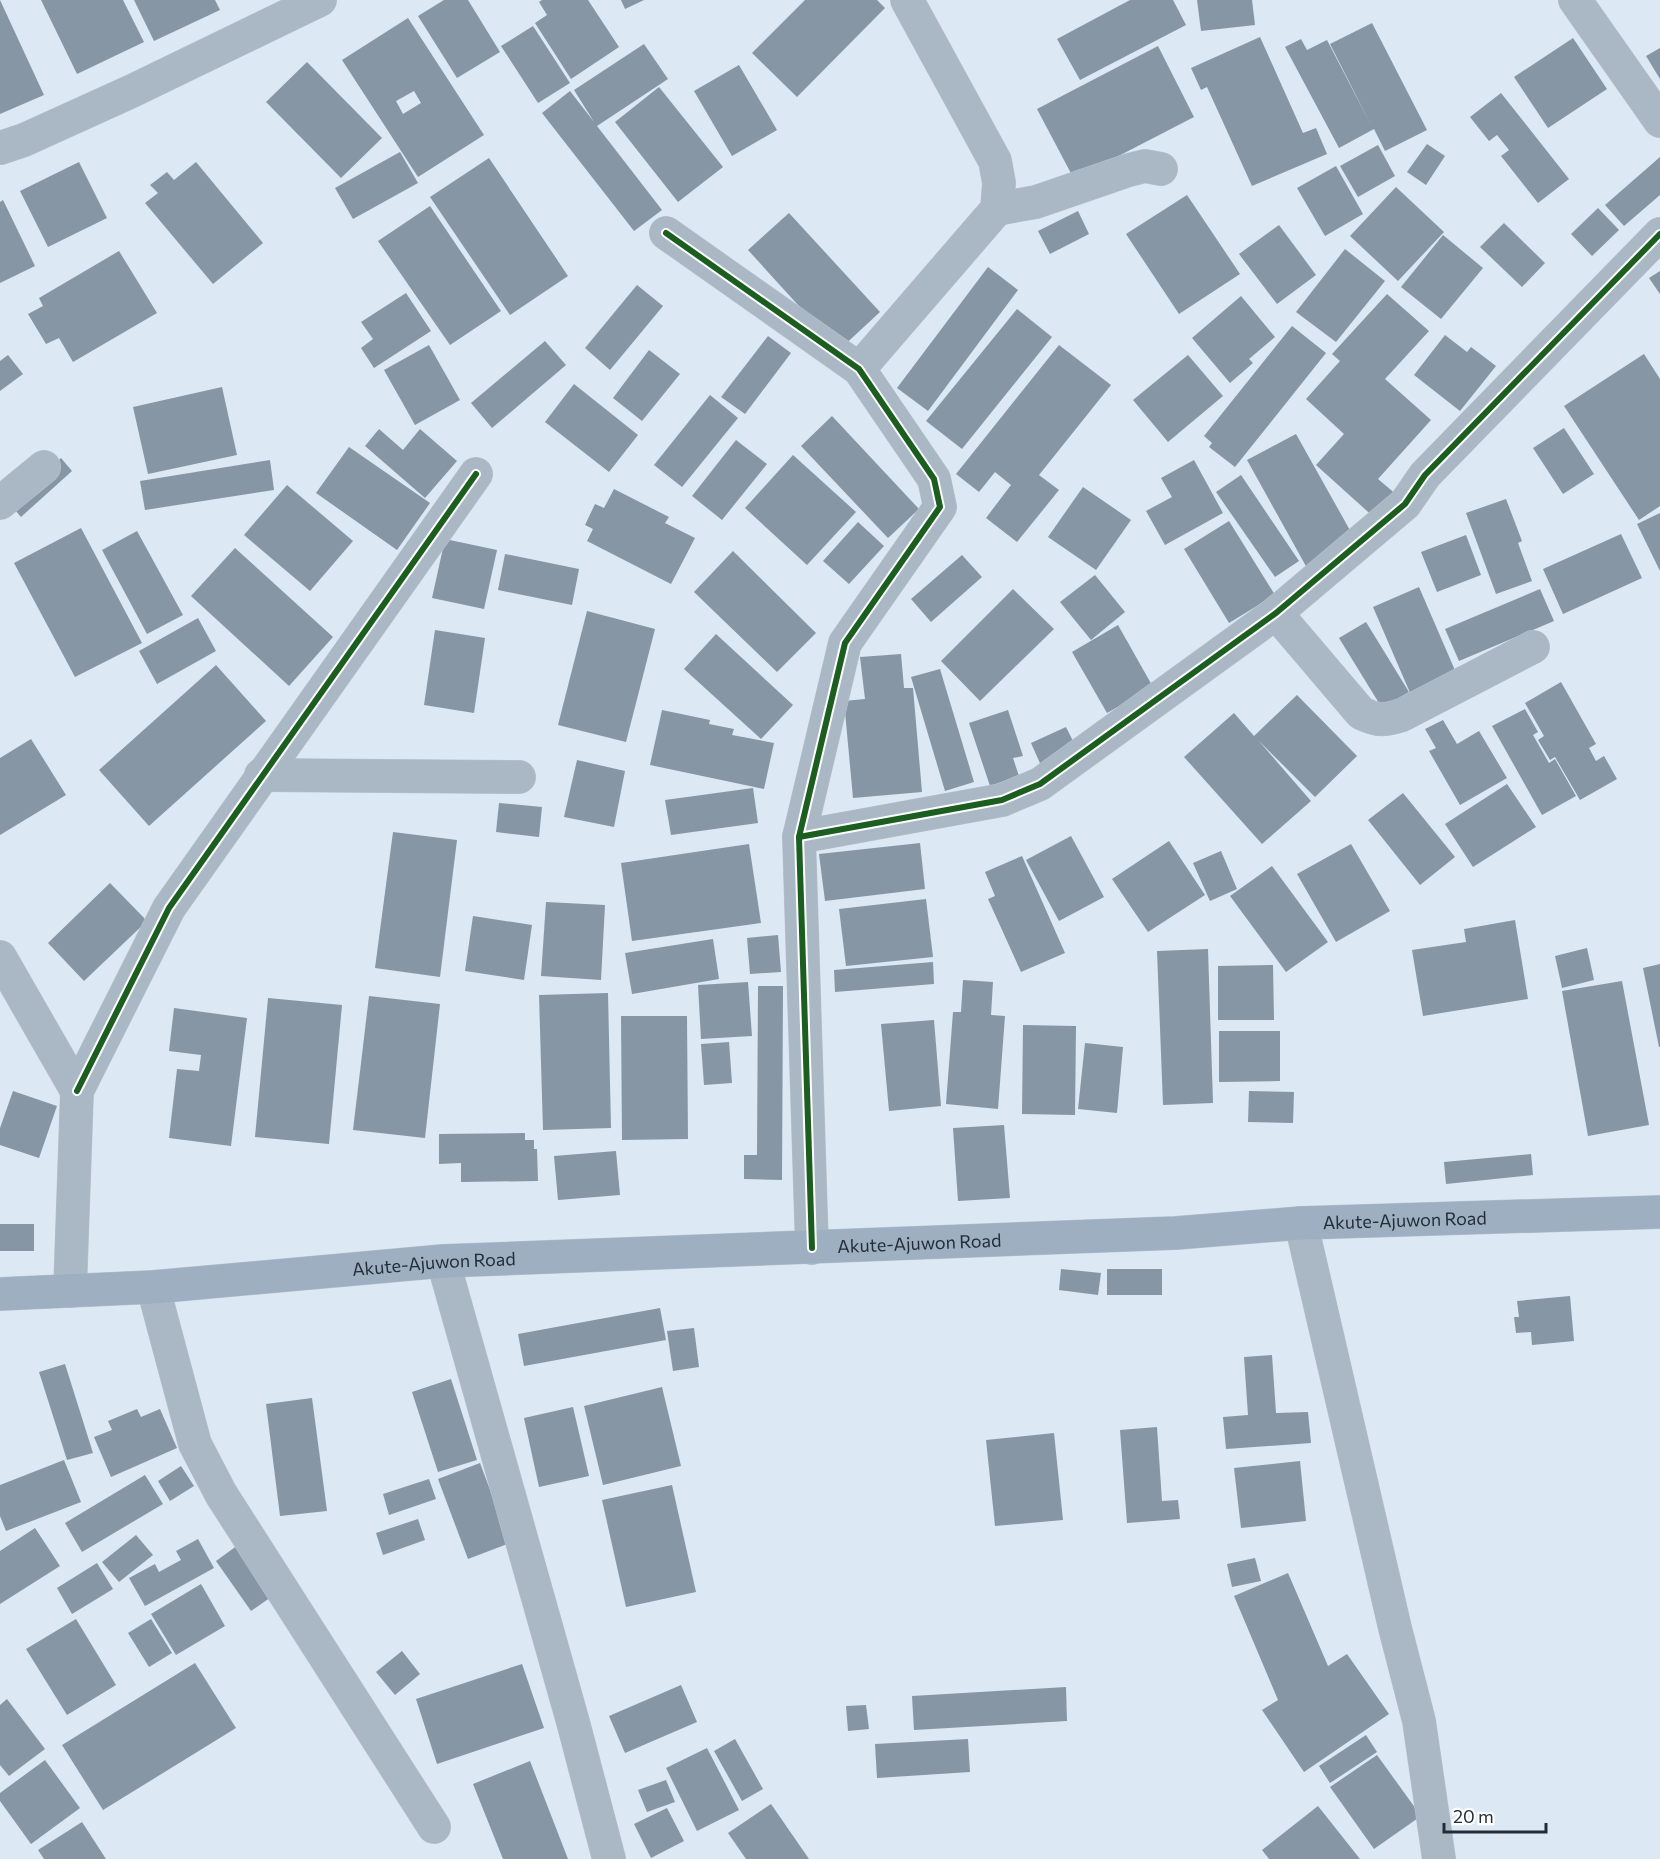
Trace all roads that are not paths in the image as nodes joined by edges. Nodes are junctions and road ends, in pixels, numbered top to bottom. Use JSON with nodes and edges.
{"nodes":[{"id":1,"x":320,"y":0,"type":"edge"},
{"id":2,"x":907,"y":0,"type":"edge"},
{"id":3,"x":1575,"y":0,"type":"edge"},
{"id":4,"x":1660,"y":121,"type":"edge"},
{"id":5,"x":0,"y":148,"type":"edge"},
{"id":6,"x":1161,"y":169,"type":"dead end"},
{"id":7,"x":997,"y":209,"type":"junction"},
{"id":8,"x":666,"y":233,"type":"dead end"},
{"id":9,"x":1660,"y":234,"type":"edge"},
{"id":10,"x":859,"y":369,"type":"junction"},
{"id":11,"x":44,"y":467,"type":"dead end"},
{"id":12,"x":476,"y":474,"type":"dead end"},
{"id":13,"x":0,"y":503,"type":"edge"},
{"id":14,"x":1276,"y":613,"type":"junction"},
{"id":15,"x":1533,"y":647,"type":"dead end"},
{"id":16,"x":261,"y":775,"type":"junction"},
{"id":17,"x":519,"y":777,"type":"dead end"},
{"id":18,"x":800,"y":837,"type":"junction"},
{"id":19,"x":0,"y":957,"type":"edge"},
{"id":20,"x":76,"y":1090,"type":"junction"},
{"id":21,"x":1660,"y":1212,"type":"edge"},
{"id":22,"x":1301,"y":1223,"type":"junction"},
{"id":23,"x":812,"y":1248,"type":"junction"},
{"id":24,"x":443,"y":1261,"type":"junction"},
{"id":25,"x":153,"y":1287,"type":"junction"},
{"id":26,"x":70,"y":1290,"type":"junction"},
{"id":27,"x":0,"y":1294,"type":"edge"},
{"id":28,"x":434,"y":1827,"type":"dead end"},
{"id":29,"x":609,"y":1859,"type":"edge"},
{"id":30,"x":1439,"y":1859,"type":"edge"}],
"edges":[{"from":1,"to":5,"type":"street"},
{"from":2,"to":7,"type":"street"},
{"from":3,"to":4,"type":"street"},
{"from":6,"to":7,"type":"street"},
{"from":7,"to":10,"type":"street"},
{"from":8,"to":10,"type":"street"},
{"from":9,"to":14,"type":"street"},
{"from":10,"to":18,"type":"street"},
{"from":11,"to":13,"type":"street"},
{"from":12,"to":16,"type":"street"},
{"from":14,"to":15,"type":"street"},
{"from":14,"to":18,"type":"street"},
{"from":16,"to":17,"type":"street"},
{"from":16,"to":20,"type":"street"},
{"from":18,"to":23,"type":"street"},
{"from":19,"to":20,"type":"street"},
{"from":20,"to":26,"type":"street"},
{"from":21,"to":22,"type":"main road","name":"Akute-Ajuwon Road"},
{"from":22,"to":23,"type":"main road","name":"Akute-Ajuwon Road"},
{"from":22,"to":30,"type":"street"},
{"from":23,"to":24,"type":"main road","name":"Akute-Ajuwon Road"},
{"from":24,"to":25,"type":"main road","name":"Akute-Ajuwon Road"},
{"from":24,"to":29,"type":"street"},
{"from":25,"to":26,"type":"main road","name":"Akute-Ajuwon Road"},
{"from":25,"to":28,"type":"street"},
{"from":26,"to":27,"type":"main road","name":"Akute-Ajuwon Road"}]}
